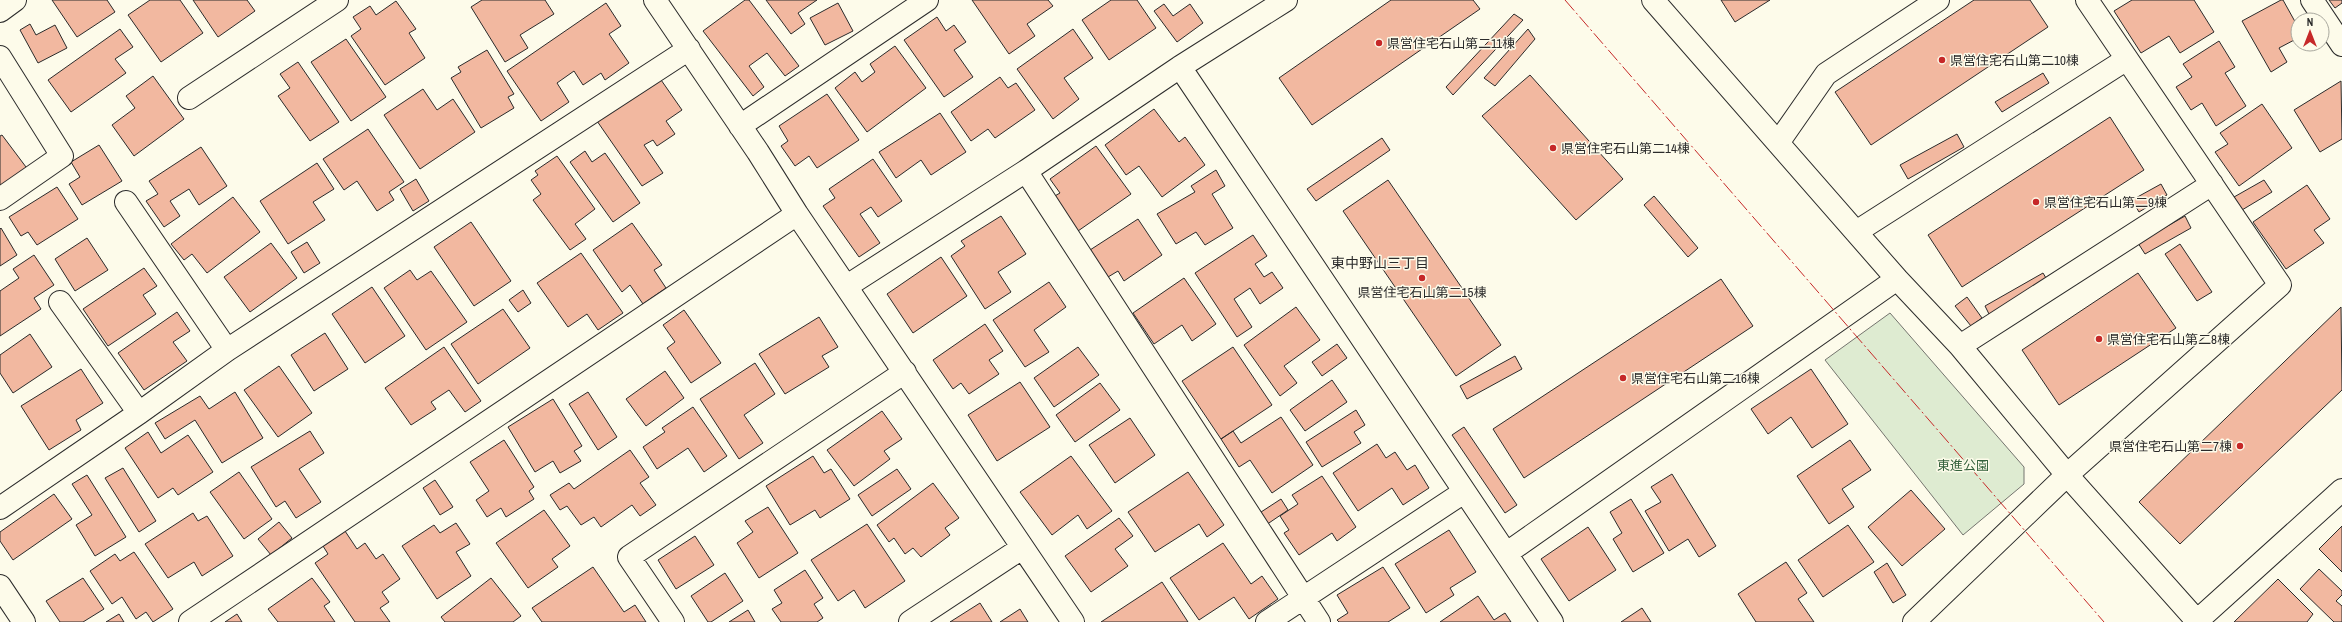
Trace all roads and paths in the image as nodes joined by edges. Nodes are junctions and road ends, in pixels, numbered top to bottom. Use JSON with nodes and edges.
{"nodes":[{"id":1,"x":15,"y":0,"type":"edge"},
{"id":2,"x":337,"y":0,"type":"edge"},
{"id":3,"x":655,"y":0,"type":"edge"},
{"id":4,"x":927,"y":0,"type":"edge"},
{"id":5,"x":1286,"y":0,"type":"edge"},
{"id":6,"x":1654,"y":0,"type":"edge"},
{"id":7,"x":1938,"y":0,"type":"edge"},
{"id":8,"x":2087,"y":0,"type":"edge"},
{"id":9,"x":2312,"y":0,"type":"edge"},
{"id":10,"x":0,"y":11,"type":"edge"},
{"id":11,"x":2342,"y":45,"type":"edge"},
{"id":12,"x":688,"y":49,"type":"junction"},
{"id":13,"x":0,"y":57,"type":"edge"},
{"id":14,"x":2127,"y":59,"type":"junction"},
{"id":15,"x":1180,"y":67,"type":"junction"},
{"id":16,"x":189,"y":98,"type":"dead end"},
{"id":17,"x":740,"y":126,"type":"junction"},
{"id":18,"x":1778,"y":143,"type":"junction"},
{"id":19,"x":1026,"y":172,"type":"junction"},
{"id":20,"x":2212,"y":184,"type":"junction"},
{"id":21,"x":0,"y":199,"type":"edge"},
{"id":22,"x":126,"y":202,"type":"dead end"},
{"id":23,"x":797,"y":214,"type":"junction"},
{"id":24,"x":1856,"y":232,"type":"junction"},
{"id":25,"x":1897,"y":279,"type":"junction"},
{"id":26,"x":847,"y":286,"type":"junction"},
{"id":27,"x":60,"y":302,"type":"dead end"},
{"id":28,"x":1960,"y":346,"type":"junction"},
{"id":29,"x":226,"y":350,"type":"junction"},
{"id":30,"x":906,"y":372,"type":"junction"},
{"id":31,"x":139,"y":413,"type":"junction"},
{"id":32,"x":2067,"y":475,"type":"junction"},
{"id":33,"x":2342,"y":490,"type":"edge"},
{"id":34,"x":1464,"y":492,"type":"junction"},
{"id":35,"x":0,"y":508,"type":"edge"},
{"id":36,"x":1022,"y":548,"type":"junction"},
{"id":37,"x":1507,"y":553,"type":"junction"},
{"id":38,"x":0,"y":586,"type":"edge"},
{"id":39,"x":1303,"y":598,"type":"junction"},
{"id":40,"x":24,"y":622,"type":"edge"},
{"id":41,"x":190,"y":622,"type":"edge"},
{"id":42,"x":673,"y":622,"type":"edge"},
{"id":43,"x":910,"y":622,"type":"edge"},
{"id":44,"x":1073,"y":622,"type":"edge"},
{"id":45,"x":1267,"y":622,"type":"edge"},
{"id":46,"x":1319,"y":622,"type":"edge"},
{"id":47,"x":1552,"y":622,"type":"edge"},
{"id":48,"x":1914,"y":622,"type":"edge"},
{"id":49,"x":2198,"y":622,"type":"edge"}],
"edges":[{"from":1,"to":10,"type":"street"},
{"from":2,"to":16,"type":"street"},
{"from":3,"to":12,"type":"street"},
{"from":4,"to":17,"type":"street"},
{"from":5,"to":15,"type":"street"},
{"from":6,"to":18,"type":"street"},
{"from":7,"to":18,"type":"street"},
{"from":8,"to":14,"type":"street"},
{"from":9,"to":11,"type":"street"},
{"from":12,"to":17,"type":"street"},
{"from":12,"to":29,"type":"street"},
{"from":13,"to":21,"type":"street"},
{"from":14,"to":20,"type":"street"},
{"from":14,"to":24,"type":"street"},
{"from":15,"to":19,"type":"street"},
{"from":15,"to":34,"type":"street"},
{"from":17,"to":23,"type":"street"},
{"from":18,"to":24,"type":"street"},
{"from":19,"to":26,"type":"street"},
{"from":19,"to":39,"type":"street"},
{"from":20,"to":28,"type":"street"},
{"from":20,"to":32,"type":"street"},
{"from":22,"to":29,"type":"street"},
{"from":23,"to":26,"type":"street"},
{"from":23,"to":41,"type":"street"},
{"from":24,"to":25,"type":"street"},
{"from":25,"to":28,"type":"street"},
{"from":25,"to":37,"type":"street"},
{"from":26,"to":30,"type":"street"},
{"from":27,"to":31,"type":"street"},
{"from":28,"to":32,"type":"street"},
{"from":29,"to":31,"type":"street"},
{"from":30,"to":36,"type":"street"},
{"from":30,"to":42,"type":"street"},
{"from":31,"to":35,"type":"street"},
{"from":32,"to":48,"type":"street"},
{"from":32,"to":49,"type":"street"},
{"from":33,"to":49,"type":"street"},
{"from":34,"to":37,"type":"street"},
{"from":34,"to":39,"type":"street"},
{"from":36,"to":43,"type":"street"},
{"from":36,"to":44,"type":"street"},
{"from":37,"to":47,"type":"street"},
{"from":38,"to":40,"type":"street"},
{"from":39,"to":45,"type":"street"},
{"from":39,"to":46,"type":"street"}]}
